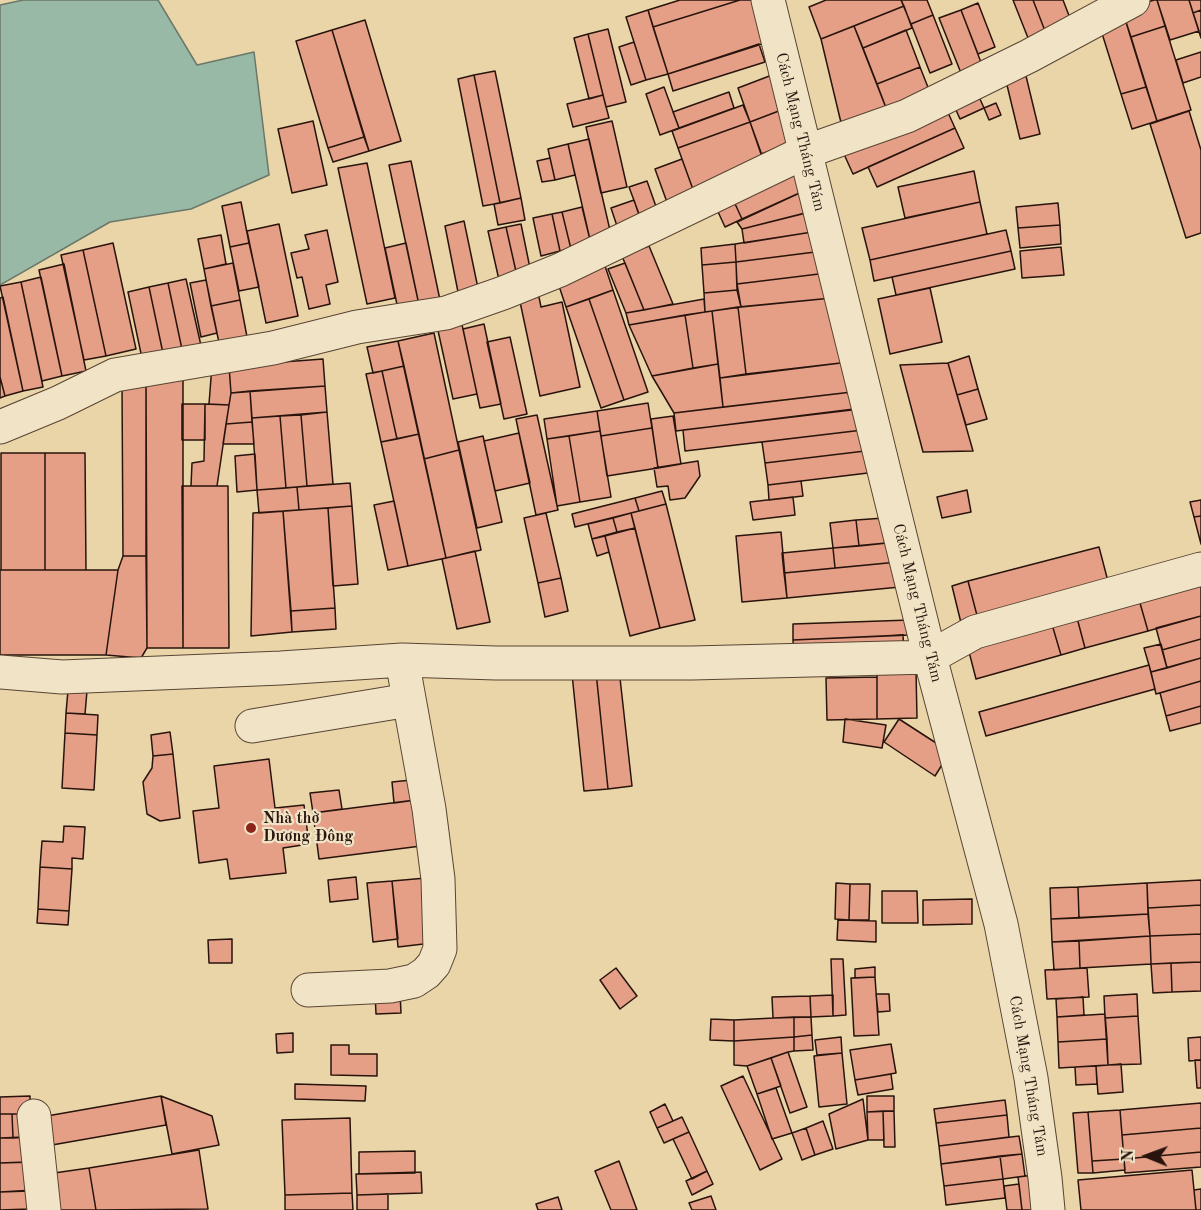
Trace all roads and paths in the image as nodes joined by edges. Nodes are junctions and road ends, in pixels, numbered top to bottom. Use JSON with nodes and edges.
{"nodes":[{"id":1,"x":768,"y":0,"type":"edge"},
{"id":2,"x":1133,"y":0,"type":"edge"},
{"id":3,"x":805,"y":152,"type":"junction"},
{"id":4,"x":0,"y":427,"type":"edge"},
{"id":5,"x":1201,"y":569,"type":"edge"},
{"id":6,"x":930,"y":657,"type":"junction"},
{"id":7,"x":402,"y":660,"type":"junction"},
{"id":8,"x":0,"y":672,"type":"edge"},
{"id":9,"x":409,"y":700,"type":"junction"},
{"id":10,"x":252,"y":726,"type":"dead end"},
{"id":11,"x":308,"y":990,"type":"dead end"},
{"id":12,"x":34,"y":1116,"type":"dead end"},
{"id":13,"x":44,"y":1210,"type":"edge"},
{"id":14,"x":1048,"y":1210,"type":"edge"}],
"edges":[{"from":1,"to":3,"type":"street","name":"Cách Mạng Tháng Tám"},
{"from":2,"to":3,"type":"street"},
{"from":3,"to":4,"type":"street"},
{"from":3,"to":6,"type":"street","name":"Cách Mạng Tháng Tám"},
{"from":5,"to":6,"type":"street"},
{"from":6,"to":7,"type":"street"},
{"from":6,"to":14,"type":"street","name":"Cách Mạng Tháng Tám"},
{"from":7,"to":8,"type":"street"},
{"from":7,"to":9,"type":"street"},
{"from":9,"to":10,"type":"street"},
{"from":9,"to":11,"type":"street"},
{"from":12,"to":13,"type":"street"}]}
